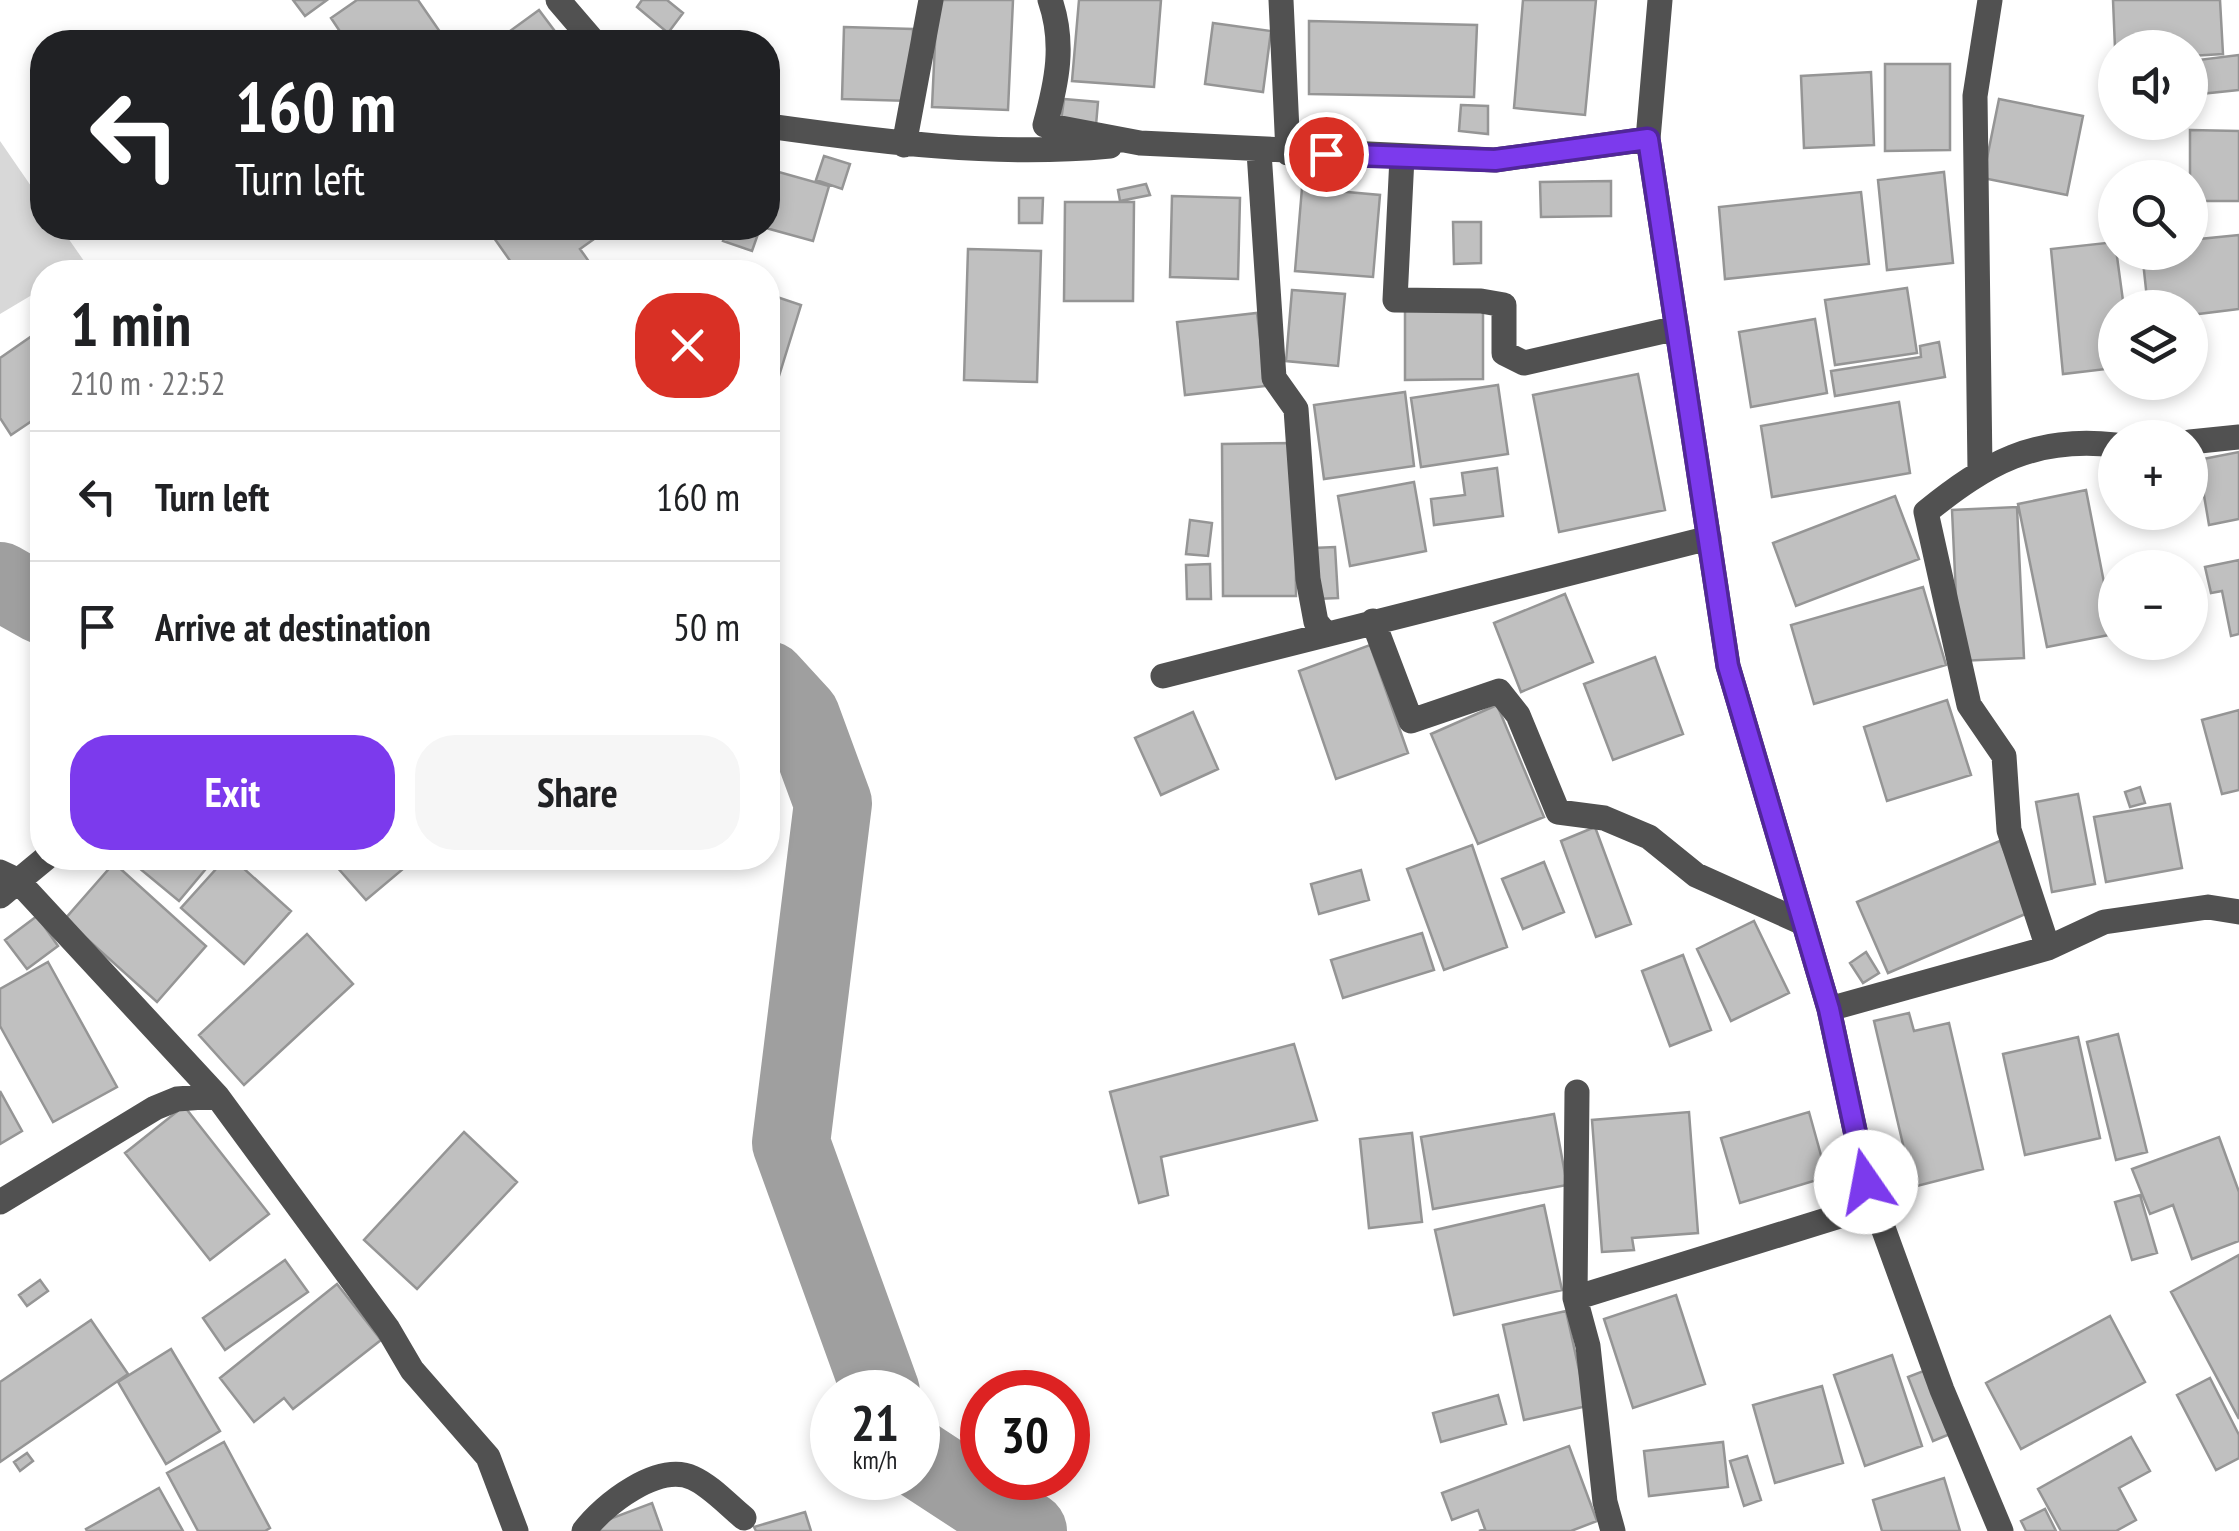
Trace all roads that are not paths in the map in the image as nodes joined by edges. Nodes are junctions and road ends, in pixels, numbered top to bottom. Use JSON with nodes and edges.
{"nodes":[{"id":1,"x":558,"y":0,"type":"edge"},
{"id":2,"x":931,"y":0,"type":"edge"},
{"id":3,"x":1050,"y":0,"type":"edge"},
{"id":4,"x":1282,"y":0,"type":"edge"},
{"id":5,"x":1660,"y":0,"type":"edge"},
{"id":6,"x":1990,"y":0,"type":"edge"},
{"id":7,"x":584,"y":30,"type":"edge"},
{"id":8,"x":780,"y":128,"type":"edge"},
{"id":9,"x":1648,"y":139,"type":"junction"},
{"id":10,"x":1140,"y":144,"type":"junction"},
{"id":11,"x":904,"y":145,"type":"junction"},
{"id":12,"x":1259,"y":152,"type":"junction"},
{"id":13,"x":1288,"y":152,"type":"junction"},
{"id":14,"x":1402,"y":157,"type":"junction"},
{"id":15,"x":1677,"y":328,"type":"junction"},
{"id":16,"x":2239,"y":437,"type":"edge"},
{"id":17,"x":2208,"y":440,"type":"edge"},
{"id":18,"x":2098,"y":443,"type":"edge"},
{"id":19,"x":1980,"y":469,"type":"junction"},
{"id":20,"x":1710,"y":538,"type":"junction"},
{"id":21,"x":1373,"y":622,"type":"junction"},
{"id":22,"x":1326,"y":634,"type":"junction"},
{"id":23,"x":1163,"y":676,"type":"dead end"},
{"id":24,"x":30,"y":868,"type":"edge"},
{"id":25,"x":6,"y":882,"type":"edge"},
{"id":26,"x":2239,"y":912,"type":"edge"},
{"id":27,"x":1802,"y":922,"type":"junction"},
{"id":28,"x":2048,"y":948,"type":"junction"},
{"id":29,"x":1829,"y":1009,"type":"junction"},
{"id":30,"x":1577,"y":1092,"type":"dead end"},
{"id":31,"x":217,"y":1096,"type":"junction"},
{"id":32,"x":0,"y":1202,"type":"edge"},
{"id":33,"x":1875,"y":1205,"type":"junction"},
{"id":34,"x":1575,"y":1298,"type":"junction"},
{"id":35,"x":744,"y":1518,"type":"dead end"},
{"id":36,"x":516,"y":1531,"type":"edge"},
{"id":37,"x":584,"y":1531,"type":"edge"},
{"id":38,"x":1613,"y":1531,"type":"edge"},
{"id":39,"x":2001,"y":1531,"type":"edge"}],
"edges":[{"from":1,"to":7,"type":"street"},
{"from":2,"to":11,"type":"street"},
{"from":3,"to":10,"type":"street"},
{"from":4,"to":13,"type":"street"},
{"from":5,"to":9,"type":"street"},
{"from":6,"to":19,"type":"street"},
{"from":8,"to":11,"type":"street"},
{"from":9,"to":14,"type":"street"},
{"from":9,"to":15,"type":"street"},
{"from":10,"to":11,"type":"street"},
{"from":10,"to":12,"type":"street"},
{"from":12,"to":13,"type":"street"},
{"from":12,"to":22,"type":"street"},
{"from":13,"to":14,"type":"street"},
{"from":14,"to":15,"type":"street"},
{"from":15,"to":20,"type":"street"},
{"from":16,"to":17,"type":"street"},
{"from":18,"to":19,"type":"street"},
{"from":19,"to":28,"type":"street"},
{"from":20,"to":21,"type":"street"},
{"from":20,"to":27,"type":"street"},
{"from":21,"to":22,"type":"street"},
{"from":21,"to":27,"type":"street"},
{"from":22,"to":23,"type":"street"},
{"from":24,"to":25,"type":"street"},
{"from":25,"to":31,"type":"street"},
{"from":26,"to":28,"type":"street"},
{"from":27,"to":29,"type":"street"},
{"from":28,"to":29,"type":"street"},
{"from":29,"to":33,"type":"street"},
{"from":30,"to":34,"type":"street"},
{"from":31,"to":32,"type":"street"},
{"from":31,"to":36,"type":"street"},
{"from":33,"to":34,"type":"street"},
{"from":33,"to":39,"type":"street"},
{"from":34,"to":38,"type":"street"},
{"from":35,"to":37,"type":"street"}]}
